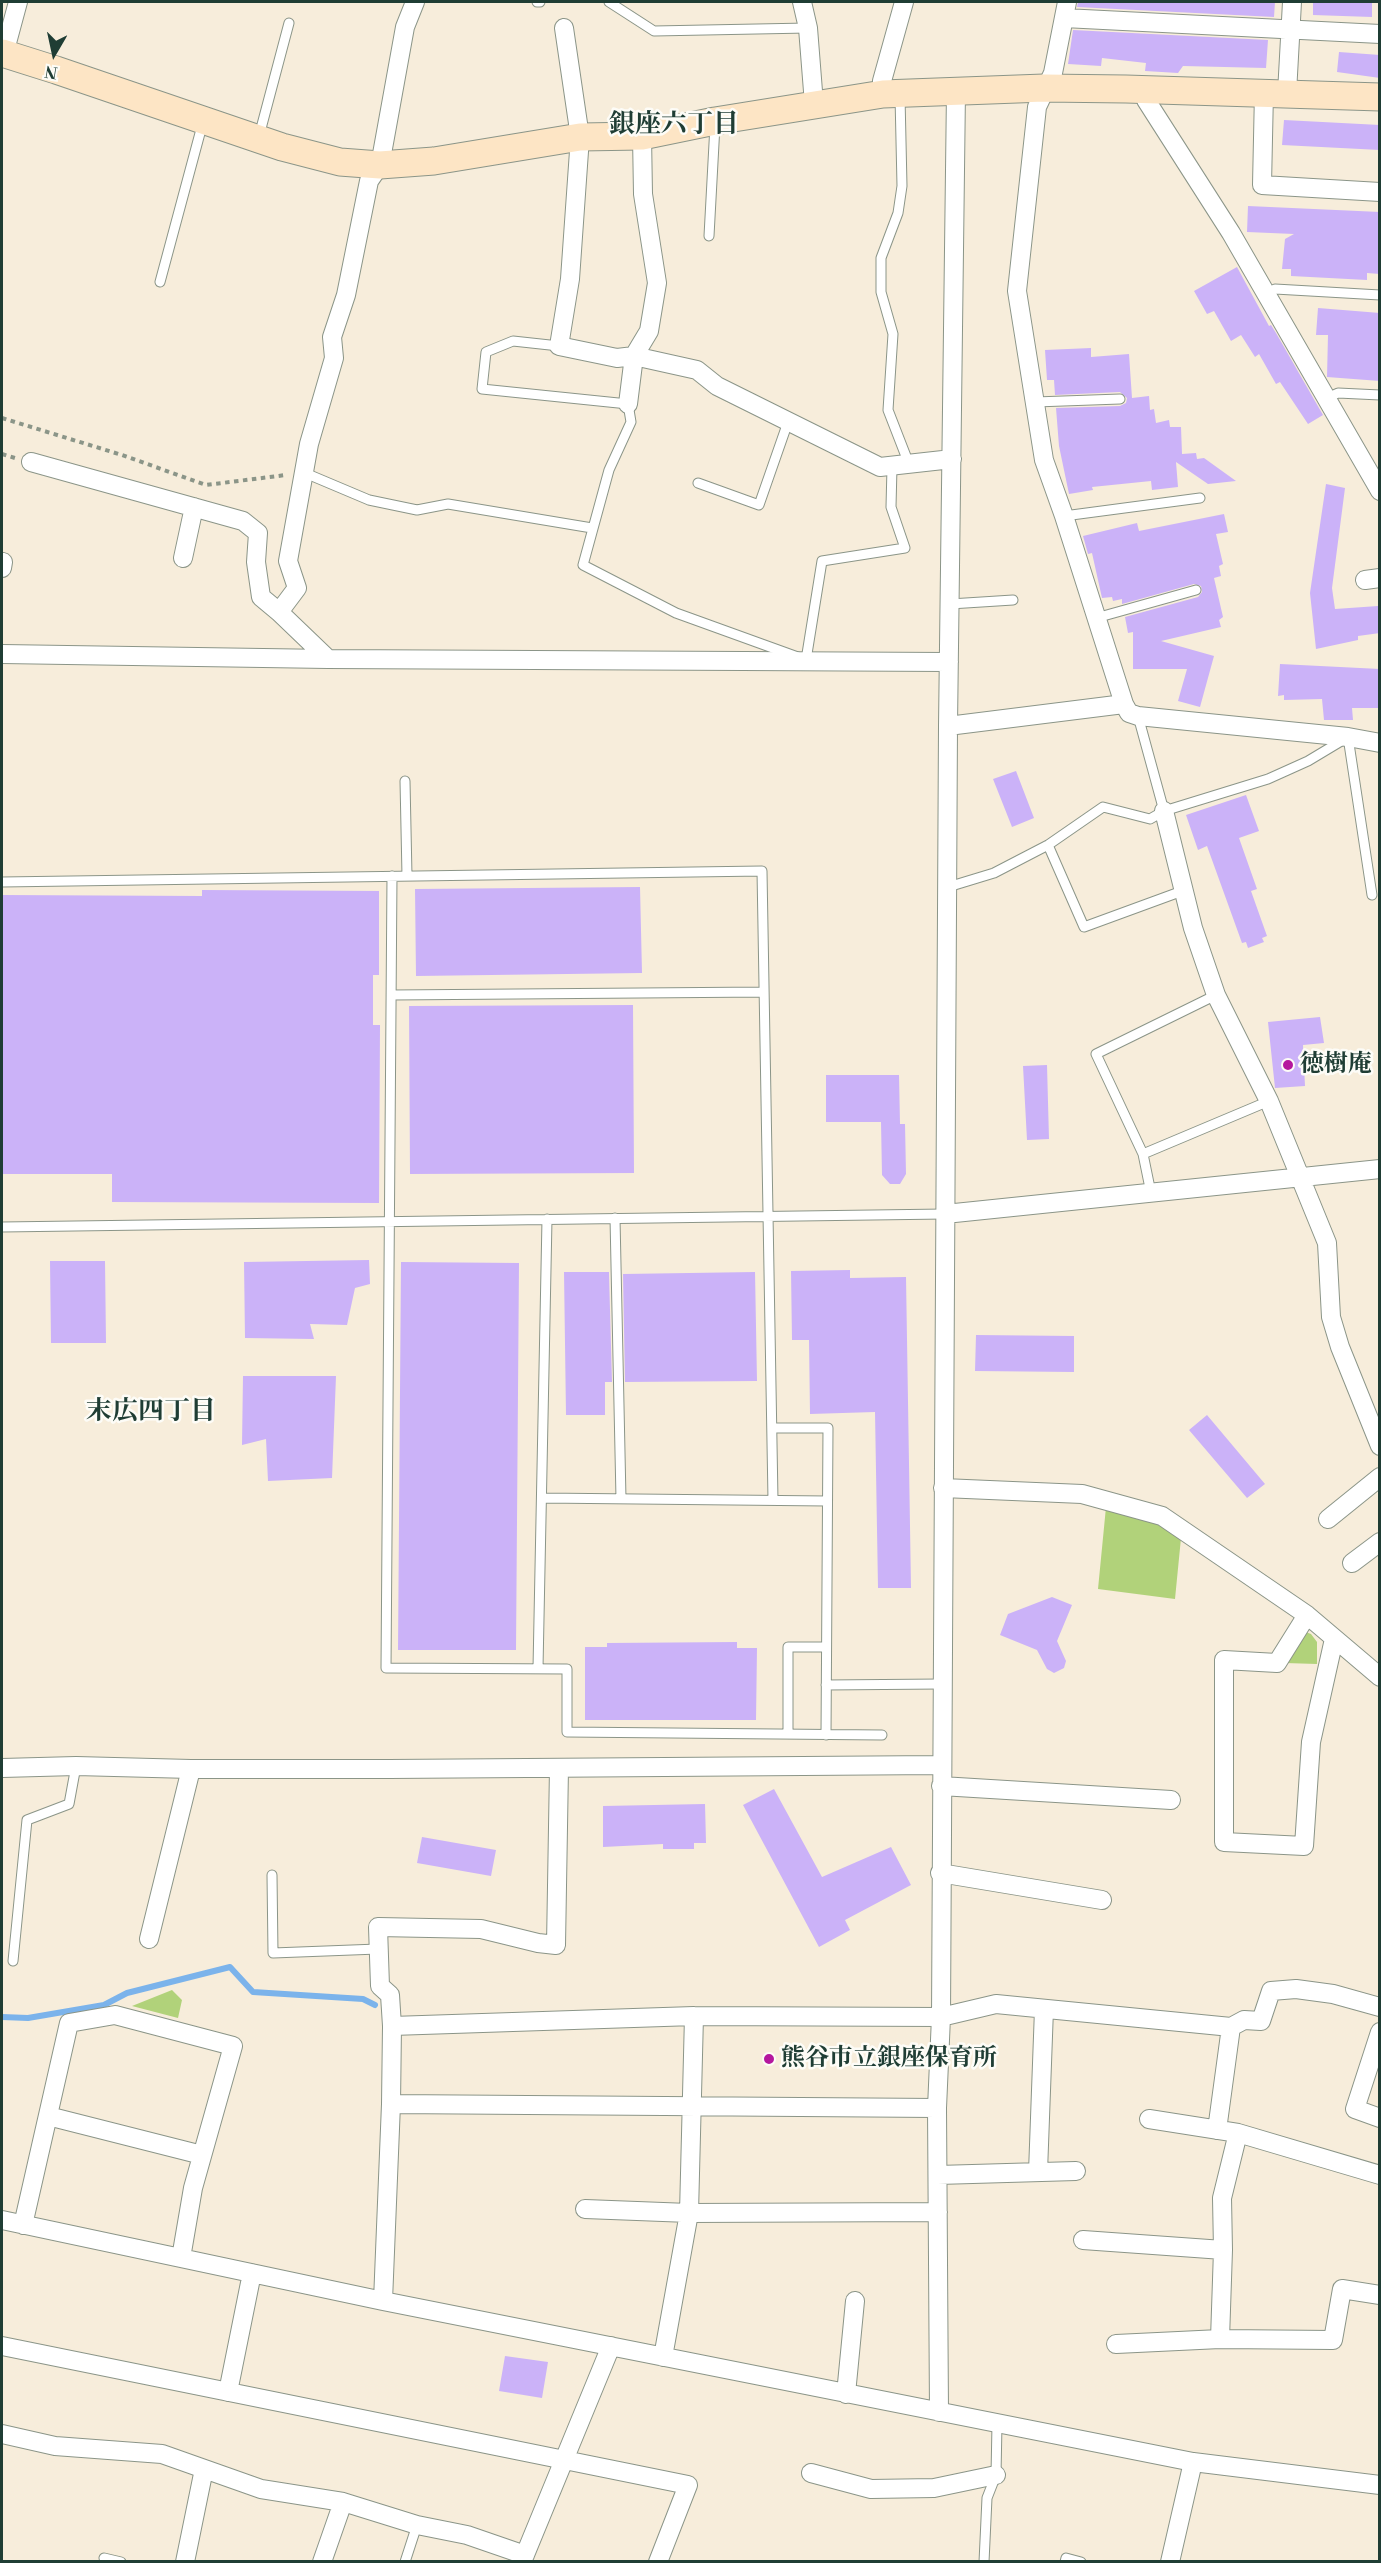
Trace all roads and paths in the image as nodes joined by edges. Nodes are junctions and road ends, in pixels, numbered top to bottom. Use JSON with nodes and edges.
{"nodes":[{"id":1,"x":18,"y":2,"type":"edge"},
{"id":2,"x":415,"y":2,"type":"edge"},
{"id":3,"x":609,"y":2,"type":"edge"},
{"id":4,"x":802,"y":2,"type":"edge"},
{"id":5,"x":904,"y":2,"type":"edge"},
{"id":6,"x":1292,"y":2,"type":"edge"},
{"id":7,"x":1066,"y":10,"type":"edge"},
{"id":8,"x":289,"y":23,"type":"dead end"},
{"id":9,"x":564,"y":28,"type":"dead end"},
{"id":10,"x":808,"y":28,"type":"junction"},
{"id":11,"x":1290,"y":30,"type":"junction"},
{"id":12,"x":1380,"y":34,"type":"edge"},
{"id":13,"x":3,"y":54,"type":"edge"},
{"id":14,"x":1044,"y":88,"type":"junction"},
{"id":15,"x":1147,"y":89,"type":"junction"},
{"id":16,"x":957,"y":91,"type":"junction"},
{"id":17,"x":1275,"y":93,"type":"junction"},
{"id":18,"x":892,"y":94,"type":"junction"},
{"id":19,"x":1380,"y":97,"type":"edge"},
{"id":20,"x":814,"y":104,"type":"junction"},
{"id":21,"x":204,"y":120,"type":"junction"},
{"id":22,"x":715,"y":121,"type":"junction"},
{"id":23,"x":642,"y":136,"type":"junction"},
{"id":24,"x":580,"y":137,"type":"junction"},
{"id":25,"x":258,"y":139,"type":"junction"},
{"id":26,"x":380,"y":165,"type":"junction"},
{"id":27,"x":1380,"y":192,"type":"edge"},
{"id":28,"x":709,"y":236,"type":"dead end"},
{"id":29,"x":160,"y":282,"type":"dead end"},
{"id":30,"x":1266,"y":294,"type":"junction"},
{"id":31,"x":1380,"y":295,"type":"edge"},
{"id":32,"x":559,"y":346,"type":"junction"},
{"id":33,"x":634,"y":356,"type":"junction"},
{"id":34,"x":1380,"y":395,"type":"edge"},
{"id":35,"x":1326,"y":398,"type":"junction"},
{"id":36,"x":1120,"y":399,"type":"dead end"},
{"id":37,"x":1035,"y":402,"type":"junction"},
{"id":38,"x":628,"y":404,"type":"junction"},
{"id":39,"x":2,"y":418,"type":"edge"},
{"id":40,"x":788,"y":422,"type":"junction"},
{"id":41,"x":952,"y":459,"type":"junction"},
{"id":42,"x":31,"y":462,"type":"dead end"},
{"id":43,"x":901,"y":465,"type":"junction"},
{"id":44,"x":1374,"y":471,"type":"edge"},
{"id":45,"x":305,"y":473,"type":"junction"},
{"id":46,"x":698,"y":483,"type":"dead end"},
{"id":47,"x":1380,"y":491,"type":"edge"},
{"id":48,"x":1200,"y":498,"type":"dead end"},
{"id":49,"x":194,"y":507,"type":"junction"},
{"id":50,"x":1064,"y":516,"type":"junction"},
{"id":51,"x":592,"y":528,"type":"junction"},
{"id":52,"x":183,"y":558,"type":"dead end"},
{"id":53,"x":1196,"y":590,"type":"dead end"},
{"id":54,"x":1013,"y":600,"type":"dead end"},
{"id":55,"x":950,"y":604,"type":"junction"},
{"id":56,"x":279,"y":612,"type":"junction"},
{"id":57,"x":1096,"y":618,"type":"junction"},
{"id":58,"x":2,"y":654,"type":"edge"},
{"id":59,"x":328,"y":659,"type":"junction"},
{"id":60,"x":806,"y":660,"type":"junction"},
{"id":61,"x":949,"y":662,"type":"junction"},
{"id":62,"x":1131,"y":710,"type":"junction"},
{"id":63,"x":948,"y":726,"type":"junction"},
{"id":64,"x":1348,"y":737,"type":"junction"},
{"id":65,"x":1380,"y":743,"type":"edge"},
{"id":66,"x":405,"y":781,"type":"dead end"},
{"id":67,"x":1164,"y":811,"type":"junction"},
{"id":68,"x":1048,"y":845,"type":"junction"},
{"id":69,"x":392,"y":876,"type":"junction"},
{"id":70,"x":407,"y":876,"type":"junction"},
{"id":71,"x":2,"y":882,"type":"edge"},
{"id":72,"x":948,"y":887,"type":"junction"},
{"id":73,"x":1185,"y":890,"type":"junction"},
{"id":74,"x":1372,"y":895,"type":"dead end"},
{"id":75,"x":764,"y":992,"type":"junction"},
{"id":76,"x":392,"y":995,"type":"junction"},
{"id":77,"x":1216,"y":995,"type":"junction"},
{"id":78,"x":1269,"y":1101,"type":"junction"},
{"id":79,"x":1143,"y":1154,"type":"junction"},
{"id":80,"x":1380,"y":1169,"type":"edge"},
{"id":81,"x":1301,"y":1178,"type":"junction"},
{"id":82,"x":1151,"y":1193,"type":"junction"},
{"id":83,"x":945,"y":1214,"type":"junction"},
{"id":84,"x":768,"y":1216,"type":"junction"},
{"id":85,"x":615,"y":1218,"type":"junction"},
{"id":86,"x":547,"y":1219,"type":"junction"},
{"id":87,"x":389,"y":1222,"type":"junction"},
{"id":88,"x":2,"y":1227,"type":"edge"},
{"id":89,"x":772,"y":1428,"type":"junction"},
{"id":90,"x":1380,"y":1446,"type":"edge"},
{"id":91,"x":1380,"y":1476,"type":"edge"},
{"id":92,"x":943,"y":1488,"type":"junction"},
{"id":93,"x":542,"y":1498,"type":"junction"},
{"id":94,"x":621,"y":1499,"type":"junction"},
{"id":95,"x":773,"y":1500,"type":"junction"},
{"id":96,"x":827,"y":1501,"type":"junction"},
{"id":97,"x":1328,"y":1519,"type":"dead end"},
{"id":98,"x":1380,"y":1542,"type":"edge"},
{"id":99,"x":1352,"y":1563,"type":"dead end"},
{"id":100,"x":1306,"y":1615,"type":"junction"},
{"id":101,"x":1334,"y":1639,"type":"junction"},
{"id":102,"x":826,"y":1647,"type":"junction"},
{"id":103,"x":538,"y":1668,"type":"junction"},
{"id":104,"x":1380,"y":1677,"type":"edge"},
{"id":105,"x":941,"y":1684,"type":"junction"},
{"id":106,"x":826,"y":1685,"type":"junction"},
{"id":107,"x":788,"y":1734,"type":"junction"},
{"id":108,"x":826,"y":1735,"type":"junction"},
{"id":109,"x":882,"y":1735,"type":"dead end"},
{"id":110,"x":940,"y":1765,"type":"junction"},
{"id":111,"x":75,"y":1766,"type":"junction"},
{"id":112,"x":2,"y":1767,"type":"edge"},
{"id":113,"x":559,"y":1768,"type":"junction"},
{"id":114,"x":191,"y":1769,"type":"junction"},
{"id":115,"x":941,"y":1786,"type":"junction"},
{"id":116,"x":1171,"y":1800,"type":"dead end"},
{"id":117,"x":940,"y":1873,"type":"junction"},
{"id":118,"x":272,"y":1875,"type":"dead end"},
{"id":119,"x":1102,"y":1900,"type":"dead end"},
{"id":120,"x":149,"y":1939,"type":"dead end"},
{"id":121,"x":378,"y":1949,"type":"junction"},
{"id":122,"x":13,"y":1960,"type":"dead end"},
{"id":123,"x":1380,"y":2007,"type":"edge"},
{"id":124,"x":1044,"y":2009,"type":"junction"},
{"id":125,"x":694,"y":2016,"type":"junction"},
{"id":126,"x":941,"y":2016,"type":"junction"},
{"id":127,"x":392,"y":2026,"type":"junction"},
{"id":128,"x":1231,"y":2027,"type":"junction"},
{"id":129,"x":1380,"y":2032,"type":"edge"},
{"id":130,"x":391,"y":2104,"type":"junction"},
{"id":131,"x":692,"y":2108,"type":"junction"},
{"id":132,"x":937,"y":2108,"type":"junction"},
{"id":133,"x":48,"y":2116,"type":"junction"},
{"id":134,"x":1380,"y":2118,"type":"edge"},
{"id":135,"x":1149,"y":2119,"type":"dead end"},
{"id":136,"x":1217,"y":2130,"type":"junction"},
{"id":137,"x":1238,"y":2133,"type":"junction"},
{"id":138,"x":202,"y":2155,"type":"junction"},
{"id":139,"x":1076,"y":2171,"type":"dead end"},
{"id":140,"x":1038,"y":2172,"type":"junction"},
{"id":141,"x":938,"y":2175,"type":"junction"},
{"id":142,"x":1380,"y":2175,"type":"edge"},
{"id":143,"x":585,"y":2210,"type":"dead end"},
{"id":144,"x":938,"y":2212,"type":"junction"},
{"id":145,"x":689,"y":2213,"type":"junction"},
{"id":146,"x":2,"y":2220,"type":"edge"},
{"id":147,"x":23,"y":2225,"type":"junction"},
{"id":148,"x":1083,"y":2240,"type":"dead end"},
{"id":149,"x":1223,"y":2250,"type":"junction"},
{"id":150,"x":181,"y":2258,"type":"junction"},
{"id":151,"x":252,"y":2273,"type":"junction"},
{"id":152,"x":1380,"y":2295,"type":"edge"},
{"id":153,"x":383,"y":2301,"type":"junction"},
{"id":154,"x":855,"y":2301,"type":"dead end"},
{"id":155,"x":1220,"y":2339,"type":"junction"},
{"id":156,"x":1116,"y":2344,"type":"dead end"},
{"id":157,"x":2,"y":2346,"type":"edge"},
{"id":158,"x":611,"y":2346,"type":"junction"},
{"id":159,"x":663,"y":2357,"type":"junction"},
{"id":160,"x":228,"y":2392,"type":"junction"},
{"id":161,"x":846,"y":2394,"type":"junction"},
{"id":162,"x":939,"y":2412,"type":"junction"},
{"id":163,"x":997,"y":2424,"type":"junction"},
{"id":164,"x":2,"y":2434,"type":"edge"},
{"id":165,"x":565,"y":2460,"type":"junction"},
{"id":166,"x":1193,"y":2462,"type":"junction"},
{"id":167,"x":204,"y":2469,"type":"junction"},
{"id":168,"x":811,"y":2473,"type":"dead end"},
{"id":169,"x":996,"y":2475,"type":"junction"},
{"id":170,"x":1380,"y":2486,"type":"edge"},
{"id":171,"x":344,"y":2502,"type":"junction"},
{"id":172,"x":417,"y":2525,"type":"junction"},
{"id":173,"x":104,"y":2558,"type":"dead end"},
{"id":174,"x":523,"y":2558,"type":"edge"},
{"id":175,"x":121,"y":2562,"type":"edge"},
{"id":176,"x":185,"y":2562,"type":"edge"},
{"id":177,"x":322,"y":2562,"type":"edge"},
{"id":178,"x":405,"y":2562,"type":"edge"},
{"id":179,"x":658,"y":2562,"type":"edge"},
{"id":180,"x":984,"y":2562,"type":"edge"},
{"id":181,"x":1065,"y":2562,"type":"edge"},
{"id":182,"x":1081,"y":2562,"type":"edge"},
{"id":183,"x":1170,"y":2562,"type":"edge"}],
"edges":[{"from":1,"to":13,"type":"street"},
{"from":2,"to":26,"type":"street"},
{"from":3,"to":10,"type":"lane"},
{"from":4,"to":10,"type":"street"},
{"from":5,"to":18,"type":"street"},
{"from":6,"to":11,"type":"street"},
{"from":7,"to":11,"type":"street"},
{"from":7,"to":14,"type":"street"},
{"from":8,"to":25,"type":"lane"},
{"from":9,"to":24,"type":"street"},
{"from":10,"to":20,"type":"street"},
{"from":11,"to":12,"type":"street"},
{"from":11,"to":17,"type":"street"},
{"from":13,"to":21,"type":"street"},
{"from":14,"to":15,"type":"street"},
{"from":14,"to":16,"type":"street"},
{"from":14,"to":37,"type":"street"},
{"from":15,"to":17,"type":"street"},
{"from":15,"to":30,"type":"street"},
{"from":16,"to":18,"type":"street"},
{"from":16,"to":41,"type":"street"},
{"from":17,"to":19,"type":"street"},
{"from":17,"to":27,"type":"street"},
{"from":18,"to":20,"type":"street"},
{"from":18,"to":43,"type":"lane"},
{"from":20,"to":22,"type":"street"},
{"from":21,"to":25,"type":"street"},
{"from":21,"to":29,"type":"lane"},
{"from":22,"to":23,"type":"street"},
{"from":22,"to":28,"type":"lane"},
{"from":23,"to":24,"type":"street"},
{"from":23,"to":33,"type":"street"},
{"from":24,"to":26,"type":"street"},
{"from":24,"to":32,"type":"street"},
{"from":25,"to":26,"type":"street"},
{"from":26,"to":45,"type":"street"},
{"from":30,"to":31,"type":"lane"},
{"from":30,"to":35,"type":"street"},
{"from":32,"to":33,"type":"street"},
{"from":32,"to":38,"type":"lane"},
{"from":33,"to":38,"type":"street"},
{"from":33,"to":40,"type":"street"},
{"from":34,"to":35,"type":"lane"},
{"from":35,"to":44,"type":"street"},
{"from":36,"to":37,"type":"lane"},
{"from":37,"to":50,"type":"street"},
{"from":38,"to":51,"type":"lane"},
{"from":39,"to":45,"type":"path"},
{"from":40,"to":43,"type":"street"},
{"from":40,"to":46,"type":"lane"},
{"from":41,"to":43,"type":"street"},
{"from":41,"to":55,"type":"street"},
{"from":42,"to":49,"type":"street"},
{"from":43,"to":60,"type":"lane"},
{"from":44,"to":47,"type":"street"},
{"from":45,"to":51,"type":"lane"},
{"from":45,"to":56,"type":"street"},
{"from":48,"to":50,"type":"lane"},
{"from":49,"to":52,"type":"street"},
{"from":49,"to":56,"type":"street"},
{"from":50,"to":57,"type":"street"},
{"from":51,"to":60,"type":"lane"},
{"from":53,"to":57,"type":"lane"},
{"from":54,"to":55,"type":"lane"},
{"from":55,"to":61,"type":"street"},
{"from":56,"to":59,"type":"street"},
{"from":57,"to":62,"type":"street"},
{"from":58,"to":59,"type":"street"},
{"from":59,"to":60,"type":"street"},
{"from":60,"to":61,"type":"street"},
{"from":61,"to":63,"type":"street"},
{"from":62,"to":63,"type":"street"},
{"from":62,"to":64,"type":"street"},
{"from":62,"to":67,"type":"lane"},
{"from":63,"to":72,"type":"street"},
{"from":64,"to":65,"type":"street"},
{"from":64,"to":67,"type":"lane"},
{"from":64,"to":74,"type":"lane"},
{"from":66,"to":70,"type":"lane"},
{"from":67,"to":68,"type":"lane"},
{"from":67,"to":73,"type":"street"},
{"from":68,"to":72,"type":"lane"},
{"from":68,"to":73,"type":"lane"},
{"from":69,"to":70,"type":"lane"},
{"from":69,"to":71,"type":"lane"},
{"from":69,"to":76,"type":"lane"},
{"from":70,"to":75,"type":"lane"},
{"from":72,"to":83,"type":"street"},
{"from":73,"to":77,"type":"street"},
{"from":75,"to":76,"type":"lane"},
{"from":75,"to":84,"type":"lane"},
{"from":76,"to":87,"type":"lane"},
{"from":77,"to":78,"type":"street"},
{"from":77,"to":79,"type":"lane"},
{"from":78,"to":79,"type":"lane"},
{"from":78,"to":81,"type":"street"},
{"from":79,"to":82,"type":"lane"},
{"from":80,"to":81,"type":"street"},
{"from":81,"to":82,"type":"street"},
{"from":81,"to":90,"type":"street"},
{"from":82,"to":83,"type":"street"},
{"from":83,"to":84,"type":"lane"},
{"from":83,"to":92,"type":"street"},
{"from":84,"to":85,"type":"lane"},
{"from":84,"to":89,"type":"lane"},
{"from":85,"to":86,"type":"lane"},
{"from":85,"to":94,"type":"lane"},
{"from":86,"to":87,"type":"lane"},
{"from":86,"to":93,"type":"lane"},
{"from":87,"to":88,"type":"lane"},
{"from":87,"to":103,"type":"lane"},
{"from":89,"to":95,"type":"lane"},
{"from":89,"to":96,"type":"lane"},
{"from":91,"to":97,"type":"street"},
{"from":92,"to":100,"type":"street"},
{"from":92,"to":105,"type":"street"},
{"from":93,"to":94,"type":"lane"},
{"from":93,"to":103,"type":"lane"},
{"from":94,"to":95,"type":"lane"},
{"from":95,"to":96,"type":"lane"},
{"from":96,"to":102,"type":"lane"},
{"from":98,"to":99,"type":"street"},
{"from":100,"to":101,"type":"street"},
{"from":100,"to":101,"type":"street"},
{"from":101,"to":104,"type":"street"},
{"from":102,"to":106,"type":"lane"},
{"from":102,"to":107,"type":"lane"},
{"from":103,"to":107,"type":"lane"},
{"from":105,"to":106,"type":"lane"},
{"from":105,"to":110,"type":"street"},
{"from":106,"to":108,"type":"lane"},
{"from":107,"to":108,"type":"lane"},
{"from":108,"to":109,"type":"lane"},
{"from":110,"to":113,"type":"street"},
{"from":110,"to":115,"type":"street"},
{"from":111,"to":112,"type":"street"},
{"from":111,"to":114,"type":"street"},
{"from":111,"to":122,"type":"lane"},
{"from":113,"to":114,"type":"street"},
{"from":113,"to":121,"type":"street"},
{"from":114,"to":120,"type":"street"},
{"from":115,"to":116,"type":"street"},
{"from":115,"to":117,"type":"street"},
{"from":117,"to":119,"type":"street"},
{"from":117,"to":126,"type":"street"},
{"from":118,"to":121,"type":"lane"},
{"from":121,"to":127,"type":"street"},
{"from":123,"to":128,"type":"street"},
{"from":124,"to":126,"type":"street"},
{"from":124,"to":128,"type":"street"},
{"from":124,"to":140,"type":"street"},
{"from":125,"to":126,"type":"street"},
{"from":125,"to":127,"type":"street"},
{"from":125,"to":131,"type":"street"},
{"from":126,"to":132,"type":"street"},
{"from":127,"to":130,"type":"street"},
{"from":128,"to":136,"type":"street"},
{"from":129,"to":134,"type":"street"},
{"from":130,"to":131,"type":"street"},
{"from":130,"to":153,"type":"street"},
{"from":131,"to":132,"type":"street"},
{"from":131,"to":145,"type":"street"},
{"from":132,"to":141,"type":"street"},
{"from":133,"to":138,"type":"street"},
{"from":133,"to":138,"type":"street"},
{"from":133,"to":147,"type":"street"},
{"from":135,"to":136,"type":"street"},
{"from":136,"to":137,"type":"street"},
{"from":137,"to":142,"type":"street"},
{"from":137,"to":149,"type":"street"},
{"from":138,"to":150,"type":"street"},
{"from":139,"to":140,"type":"street"},
{"from":140,"to":141,"type":"street"},
{"from":141,"to":144,"type":"street"},
{"from":143,"to":145,"type":"street"},
{"from":144,"to":145,"type":"street"},
{"from":144,"to":162,"type":"street"},
{"from":145,"to":159,"type":"street"},
{"from":146,"to":147,"type":"street"},
{"from":147,"to":150,"type":"street"},
{"from":148,"to":149,"type":"street"},
{"from":149,"to":155,"type":"street"},
{"from":150,"to":151,"type":"street"},
{"from":151,"to":153,"type":"street"},
{"from":151,"to":160,"type":"street"},
{"from":152,"to":155,"type":"street"},
{"from":153,"to":158,"type":"street"},
{"from":154,"to":161,"type":"street"},
{"from":155,"to":156,"type":"street"},
{"from":157,"to":160,"type":"street"},
{"from":158,"to":159,"type":"street"},
{"from":158,"to":165,"type":"street"},
{"from":159,"to":161,"type":"street"},
{"from":160,"to":165,"type":"street"},
{"from":161,"to":162,"type":"street"},
{"from":162,"to":163,"type":"street"},
{"from":163,"to":166,"type":"street"},
{"from":163,"to":169,"type":"lane"},
{"from":164,"to":167,"type":"street"},
{"from":165,"to":174,"type":"street"},
{"from":165,"to":179,"type":"street"},
{"from":166,"to":170,"type":"street"},
{"from":166,"to":183,"type":"street"},
{"from":167,"to":171,"type":"street"},
{"from":167,"to":176,"type":"street"},
{"from":168,"to":169,"type":"street"},
{"from":169,"to":180,"type":"lane"},
{"from":171,"to":172,"type":"street"},
{"from":171,"to":177,"type":"street"},
{"from":172,"to":174,"type":"street"},
{"from":172,"to":178,"type":"lane"},
{"from":173,"to":175,"type":"lane"},
{"from":181,"to":182,"type":"lane"}]}
